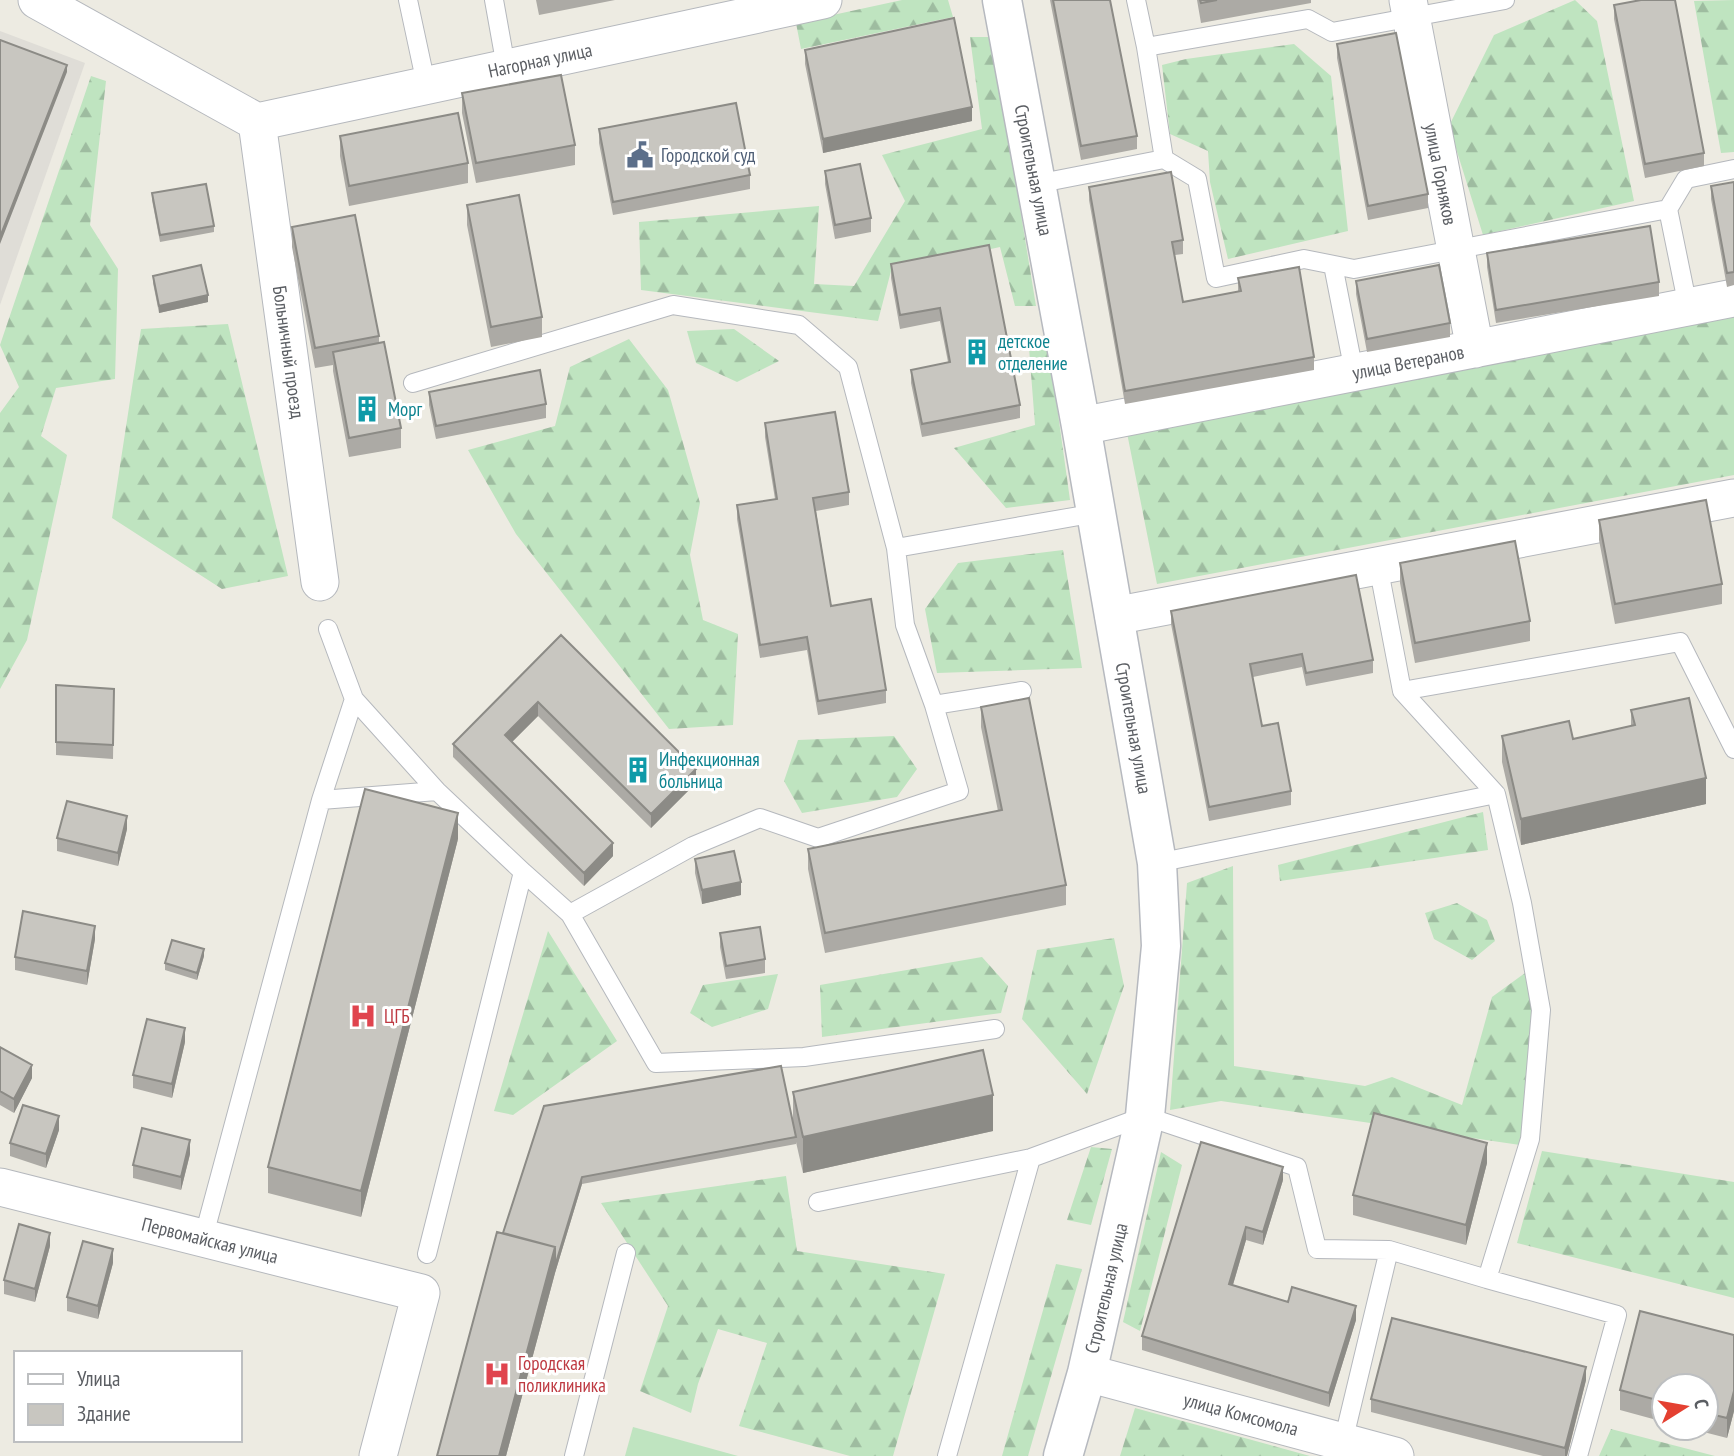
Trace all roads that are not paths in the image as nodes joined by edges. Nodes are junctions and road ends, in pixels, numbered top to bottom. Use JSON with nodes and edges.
{"nodes":[{"id":1,"x":37,"y":0,"type":"edge"},
{"id":2,"x":408,"y":0,"type":"edge"},
{"id":3,"x":494,"y":0,"type":"edge"},
{"id":4,"x":823,"y":0,"type":"edge"},
{"id":5,"x":1002,"y":0,"type":"edge"},
{"id":6,"x":1136,"y":0,"type":"edge"},
{"id":7,"x":1505,"y":0,"type":"edge"},
{"id":8,"x":1410,"y":9,"type":"edge"},
{"id":9,"x":1146,"y":47,"type":"junction"},
{"id":10,"x":506,"y":66,"type":"junction"},
{"id":11,"x":426,"y":84,"type":"junction"},
{"id":12,"x":257,"y":122,"type":"junction"},
{"id":13,"x":1164,"y":159,"type":"junction"},
{"id":14,"x":1734,"y":169,"type":"edge"},
{"id":15,"x":1036,"y":184,"type":"junction"},
{"id":16,"x":1668,"y":209,"type":"junction"},
{"id":17,"x":1456,"y":249,"type":"junction"},
{"id":18,"x":1333,"y":265,"type":"junction"},
{"id":19,"x":1734,"y":298,"type":"edge"},
{"id":20,"x":1688,"y":307,"type":"junction"},
{"id":21,"x":1475,"y":348,"type":"junction"},
{"id":22,"x":1354,"y":372,"type":"junction"},
{"id":23,"x":413,"y":383,"type":"dead end"},
{"id":24,"x":1081,"y":426,"type":"junction"},
{"id":25,"x":1734,"y":498,"type":"edge"},
{"id":26,"x":1096,"y":513,"type":"junction"},
{"id":27,"x":896,"y":548,"type":"junction"},
{"id":28,"x":1378,"y":565,"type":"junction"},
{"id":29,"x":320,"y":582,"type":"dead end"},
{"id":30,"x":1114,"y":616,"type":"junction"},
{"id":31,"x":328,"y":629,"type":"dead end"},
{"id":32,"x":1022,"y":691,"type":"dead end"},
{"id":33,"x":1402,"y":691,"type":"junction"},
{"id":34,"x":354,"y":699,"type":"junction"},
{"id":35,"x":934,"y":705,"type":"junction"},
{"id":36,"x":1734,"y":749,"type":"edge"},
{"id":37,"x":437,"y":791,"type":"junction"},
{"id":38,"x":1496,"y":794,"type":"junction"},
{"id":39,"x":321,"y":800,"type":"junction"},
{"id":40,"x":1157,"y":863,"type":"junction"},
{"id":41,"x":523,"y":872,"type":"junction"},
{"id":42,"x":570,"y":914,"type":"junction"},
{"id":43,"x":995,"y":1029,"type":"dead end"},
{"id":44,"x":1145,"y":1116,"type":"junction"},
{"id":45,"x":1031,"y":1158,"type":"junction"},
{"id":46,"x":0,"y":1188,"type":"edge"},
{"id":47,"x":818,"y":1202,"type":"dead end"},
{"id":48,"x":203,"y":1239,"type":"junction"},
{"id":49,"x":1389,"y":1250,"type":"junction"},
{"id":50,"x":626,"y":1253,"type":"dead end"},
{"id":51,"x":427,"y":1254,"type":"dead end"},
{"id":52,"x":1487,"y":1279,"type":"junction"},
{"id":53,"x":1087,"y":1373,"type":"junction"},
{"id":54,"x":1343,"y":1442,"type":"junction"},
{"id":55,"x":378,"y":1456,"type":"edge"},
{"id":56,"x":573,"y":1456,"type":"edge"},
{"id":57,"x":947,"y":1456,"type":"edge"},
{"id":58,"x":1063,"y":1456,"type":"edge"},
{"id":59,"x":1395,"y":1456,"type":"edge"},
{"id":60,"x":1578,"y":1456,"type":"edge"}],
"edges":[{"from":1,"to":12,"type":"street"},
{"from":2,"to":11,"type":"lane"},
{"from":3,"to":10,"type":"lane"},
{"from":4,"to":10,"type":"street","name":"Нагорная улица"},
{"from":5,"to":15,"type":"street","name":"Строительная улица"},
{"from":6,"to":9,"type":"lane"},
{"from":7,"to":8,"type":"lane"},
{"from":8,"to":9,"type":"lane"},
{"from":8,"to":17,"type":"street","name":"улица Горняков"},
{"from":9,"to":13,"type":"lane"},
{"from":10,"to":11,"type":"street","name":"Нагорная улица"},
{"from":11,"to":12,"type":"street","name":"Нагорная улица"},
{"from":12,"to":29,"type":"street","name":"Больничный проезд"},
{"from":13,"to":15,"type":"lane"},
{"from":13,"to":18,"type":"lane"},
{"from":14,"to":16,"type":"lane"},
{"from":15,"to":24,"type":"street","name":"Строительная улица"},
{"from":16,"to":17,"type":"lane"},
{"from":16,"to":20,"type":"lane"},
{"from":17,"to":18,"type":"lane"},
{"from":17,"to":21,"type":"street","name":"улица Горняков"},
{"from":18,"to":22,"type":"lane"},
{"from":19,"to":20,"type":"street","name":"улица Ветеранов"},
{"from":20,"to":21,"type":"street","name":"улица Ветеранов"},
{"from":21,"to":22,"type":"street","name":"улица Ветеранов"},
{"from":22,"to":24,"type":"street","name":"улица Ветеранов"},
{"from":23,"to":27,"type":"lane"},
{"from":24,"to":26,"type":"street","name":"Строительная улица"},
{"from":25,"to":28,"type":"street"},
{"from":26,"to":27,"type":"lane"},
{"from":26,"to":30,"type":"street","name":"Строительная улица"},
{"from":27,"to":35,"type":"lane"},
{"from":28,"to":30,"type":"street"},
{"from":28,"to":33,"type":"lane"},
{"from":30,"to":40,"type":"street","name":"Строительная улица"},
{"from":31,"to":34,"type":"lane"},
{"from":32,"to":35,"type":"lane"},
{"from":33,"to":36,"type":"lane"},
{"from":33,"to":38,"type":"lane"},
{"from":34,"to":37,"type":"lane"},
{"from":34,"to":39,"type":"lane"},
{"from":35,"to":42,"type":"lane"},
{"from":37,"to":39,"type":"lane"},
{"from":37,"to":41,"type":"lane"},
{"from":38,"to":40,"type":"lane"},
{"from":38,"to":52,"type":"lane"},
{"from":39,"to":48,"type":"lane"},
{"from":40,"to":44,"type":"street","name":"Строительная улица"},
{"from":41,"to":42,"type":"lane"},
{"from":41,"to":51,"type":"lane"},
{"from":42,"to":43,"type":"lane"},
{"from":44,"to":45,"type":"lane"},
{"from":44,"to":49,"type":"lane"},
{"from":44,"to":53,"type":"street","name":"Строительная улица"},
{"from":45,"to":47,"type":"lane"},
{"from":45,"to":57,"type":"lane"},
{"from":46,"to":48,"type":"street","name":"Первомайская улица"},
{"from":48,"to":55,"type":"street","name":"Первомайская улица"},
{"from":49,"to":52,"type":"lane"},
{"from":49,"to":54,"type":"lane"},
{"from":50,"to":56,"type":"lane"},
{"from":52,"to":60,"type":"lane"},
{"from":53,"to":54,"type":"street","name":"улица Комсомола"},
{"from":53,"to":58,"type":"street","name":"Строительная улица"},
{"from":54,"to":59,"type":"street","name":"улица Комсомола"}]}
